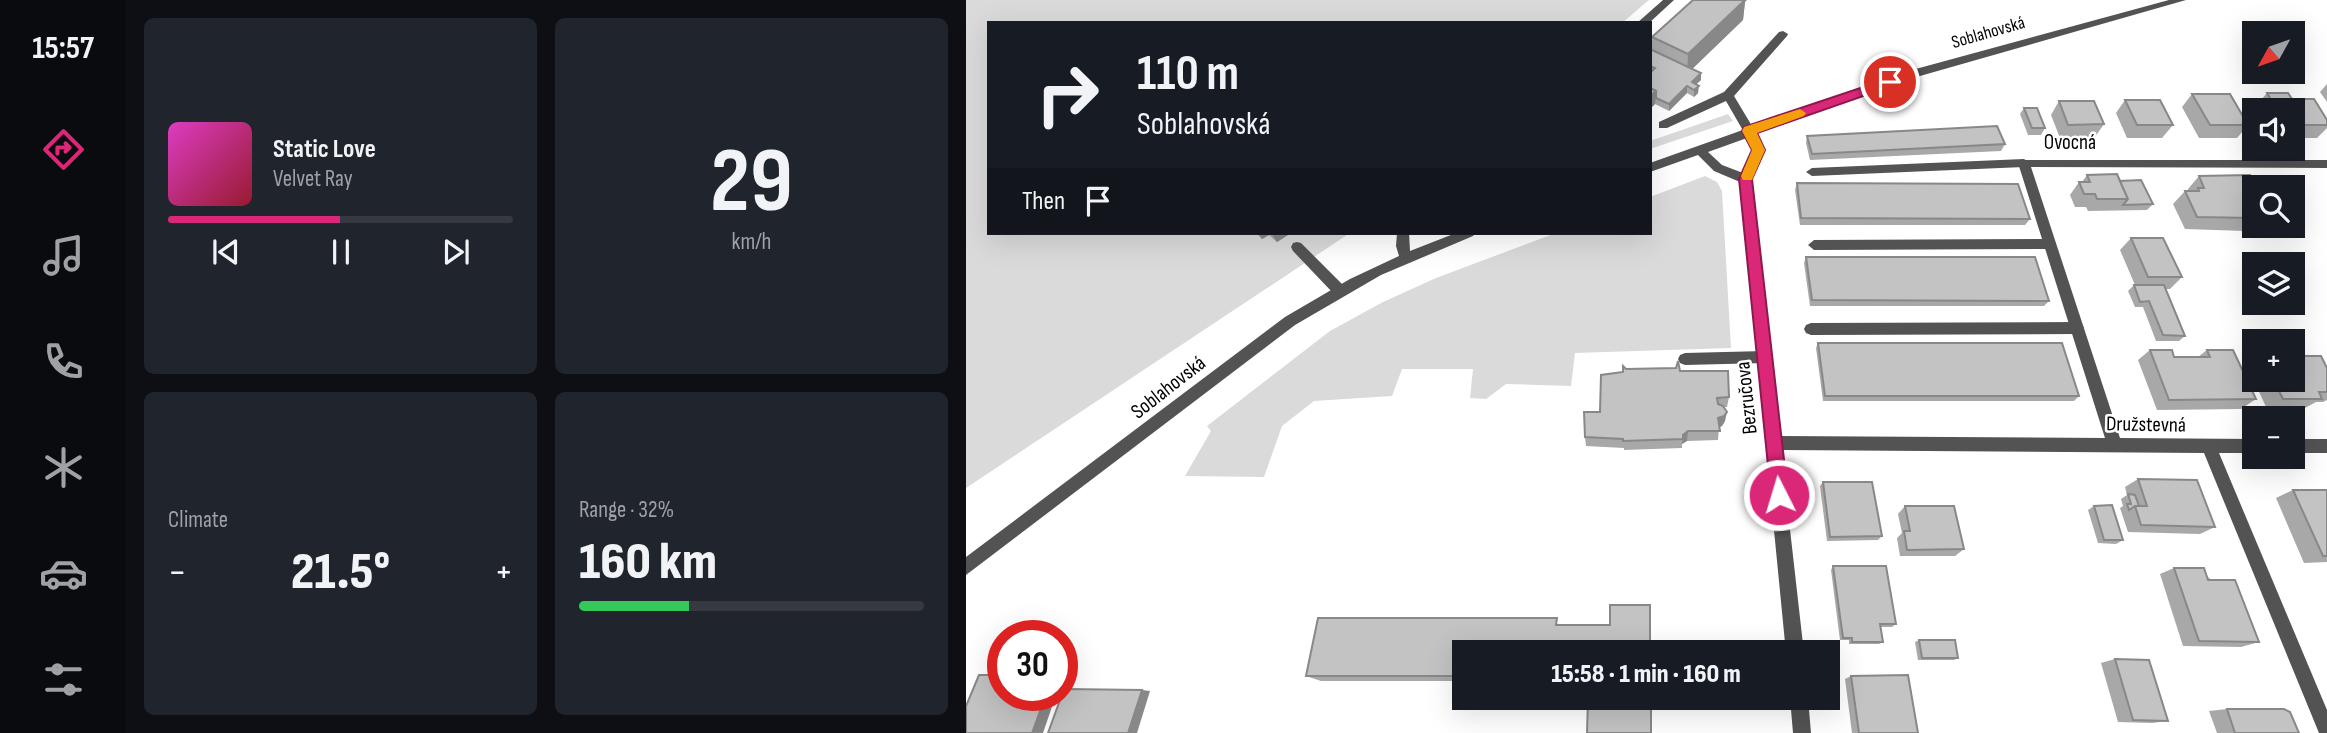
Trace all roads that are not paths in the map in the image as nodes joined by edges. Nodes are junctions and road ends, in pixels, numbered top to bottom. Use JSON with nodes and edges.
{"nodes":[{"id":1,"x":1669,"y":0,"type":"edge"},
{"id":2,"x":2181,"y":0,"type":"edge"},
{"id":3,"x":1644,"y":21,"type":"edge"},
{"id":4,"x":1783,"y":34,"type":"dead end"},
{"id":5,"x":1728,"y":95,"type":"junction"},
{"id":6,"x":1663,"y":125,"type":"dead end"},
{"id":7,"x":1749,"y":131,"type":"junction"},
{"id":8,"x":1699,"y":150,"type":"junction"},
{"id":9,"x":2024,"y":163,"type":"junction"},
{"id":10,"x":2327,"y":164,"type":"edge"},
{"id":11,"x":1652,"y":167,"type":"edge"},
{"id":12,"x":1812,"y":173,"type":"dead end"},
{"id":13,"x":1746,"y":179,"type":"junction"},
{"id":14,"x":1404,"y":235,"type":"edge"},
{"id":15,"x":1463,"y":235,"type":"edge"},
{"id":16,"x":2050,"y":244,"type":"junction"},
{"id":17,"x":1814,"y":245,"type":"dead end"},
{"id":18,"x":1297,"y":247,"type":"dead end"},
{"id":19,"x":1405,"y":256,"type":"junction"},
{"id":20,"x":1338,"y":289,"type":"junction"},
{"id":21,"x":2077,"y":328,"type":"junction"},
{"id":22,"x":1811,"y":329,"type":"dead end"},
{"id":23,"x":1765,"y":357,"type":"junction"},
{"id":24,"x":1685,"y":359,"type":"dead end"},
{"id":25,"x":1774,"y":443,"type":"junction"},
{"id":26,"x":2114,"y":444,"type":"junction"},
{"id":27,"x":2209,"y":446,"type":"junction"},
{"id":28,"x":2242,"y":446,"type":"edge"},
{"id":29,"x":2305,"y":446,"type":"edge"},
{"id":30,"x":2327,"y":446,"type":"edge"},
{"id":31,"x":966,"y":567,"type":"edge"},
{"id":32,"x":1794,"y":640,"type":"edge"},
{"id":33,"x":1800,"y":710,"type":"edge"},
{"id":34,"x":2327,"y":731,"type":"edge"},
{"id":35,"x":1802,"y":733,"type":"edge"}],
"edges":[{"from":1,"to":3,"type":"street"},
{"from":2,"to":7,"type":"street","name":"Soblahovská"},
{"from":4,"to":5,"type":"street"},
{"from":5,"to":6,"type":"street"},
{"from":5,"to":7,"type":"street"},
{"from":7,"to":8,"type":"street","name":"Soblahovská"},
{"from":7,"to":13,"type":"street","name":"Bezručova"},
{"from":8,"to":11,"type":"street","name":"Soblahovská"},
{"from":8,"to":13,"type":"street"},
{"from":9,"to":10,"type":"street","name":"Ovocná"},
{"from":9,"to":12,"type":"street"},
{"from":9,"to":16,"type":"street","name":"Ovocná"},
{"from":13,"to":23,"type":"street","name":"Bezručova"},
{"from":14,"to":19,"type":"street"},
{"from":15,"to":19,"type":"street","name":"Soblahovská"},
{"from":16,"to":17,"type":"street"},
{"from":16,"to":21,"type":"street","name":"Ovocná"},
{"from":18,"to":20,"type":"street"},
{"from":19,"to":20,"type":"street","name":"Soblahovská"},
{"from":20,"to":31,"type":"street","name":"Soblahovská"},
{"from":21,"to":22,"type":"street"},
{"from":21,"to":26,"type":"street","name":"Ovocná"},
{"from":23,"to":24,"type":"street"},
{"from":23,"to":25,"type":"street","name":"Bezručova"},
{"from":25,"to":26,"type":"street","name":"Družstevná"},
{"from":25,"to":32,"type":"street","name":"Bezručova"},
{"from":26,"to":27,"type":"street","name":"Družstevná"},
{"from":27,"to":28,"type":"street"},
{"from":27,"to":34,"type":"street","name":"Družstevná"},
{"from":29,"to":30,"type":"street"},
{"from":33,"to":35,"type":"street"}]}
